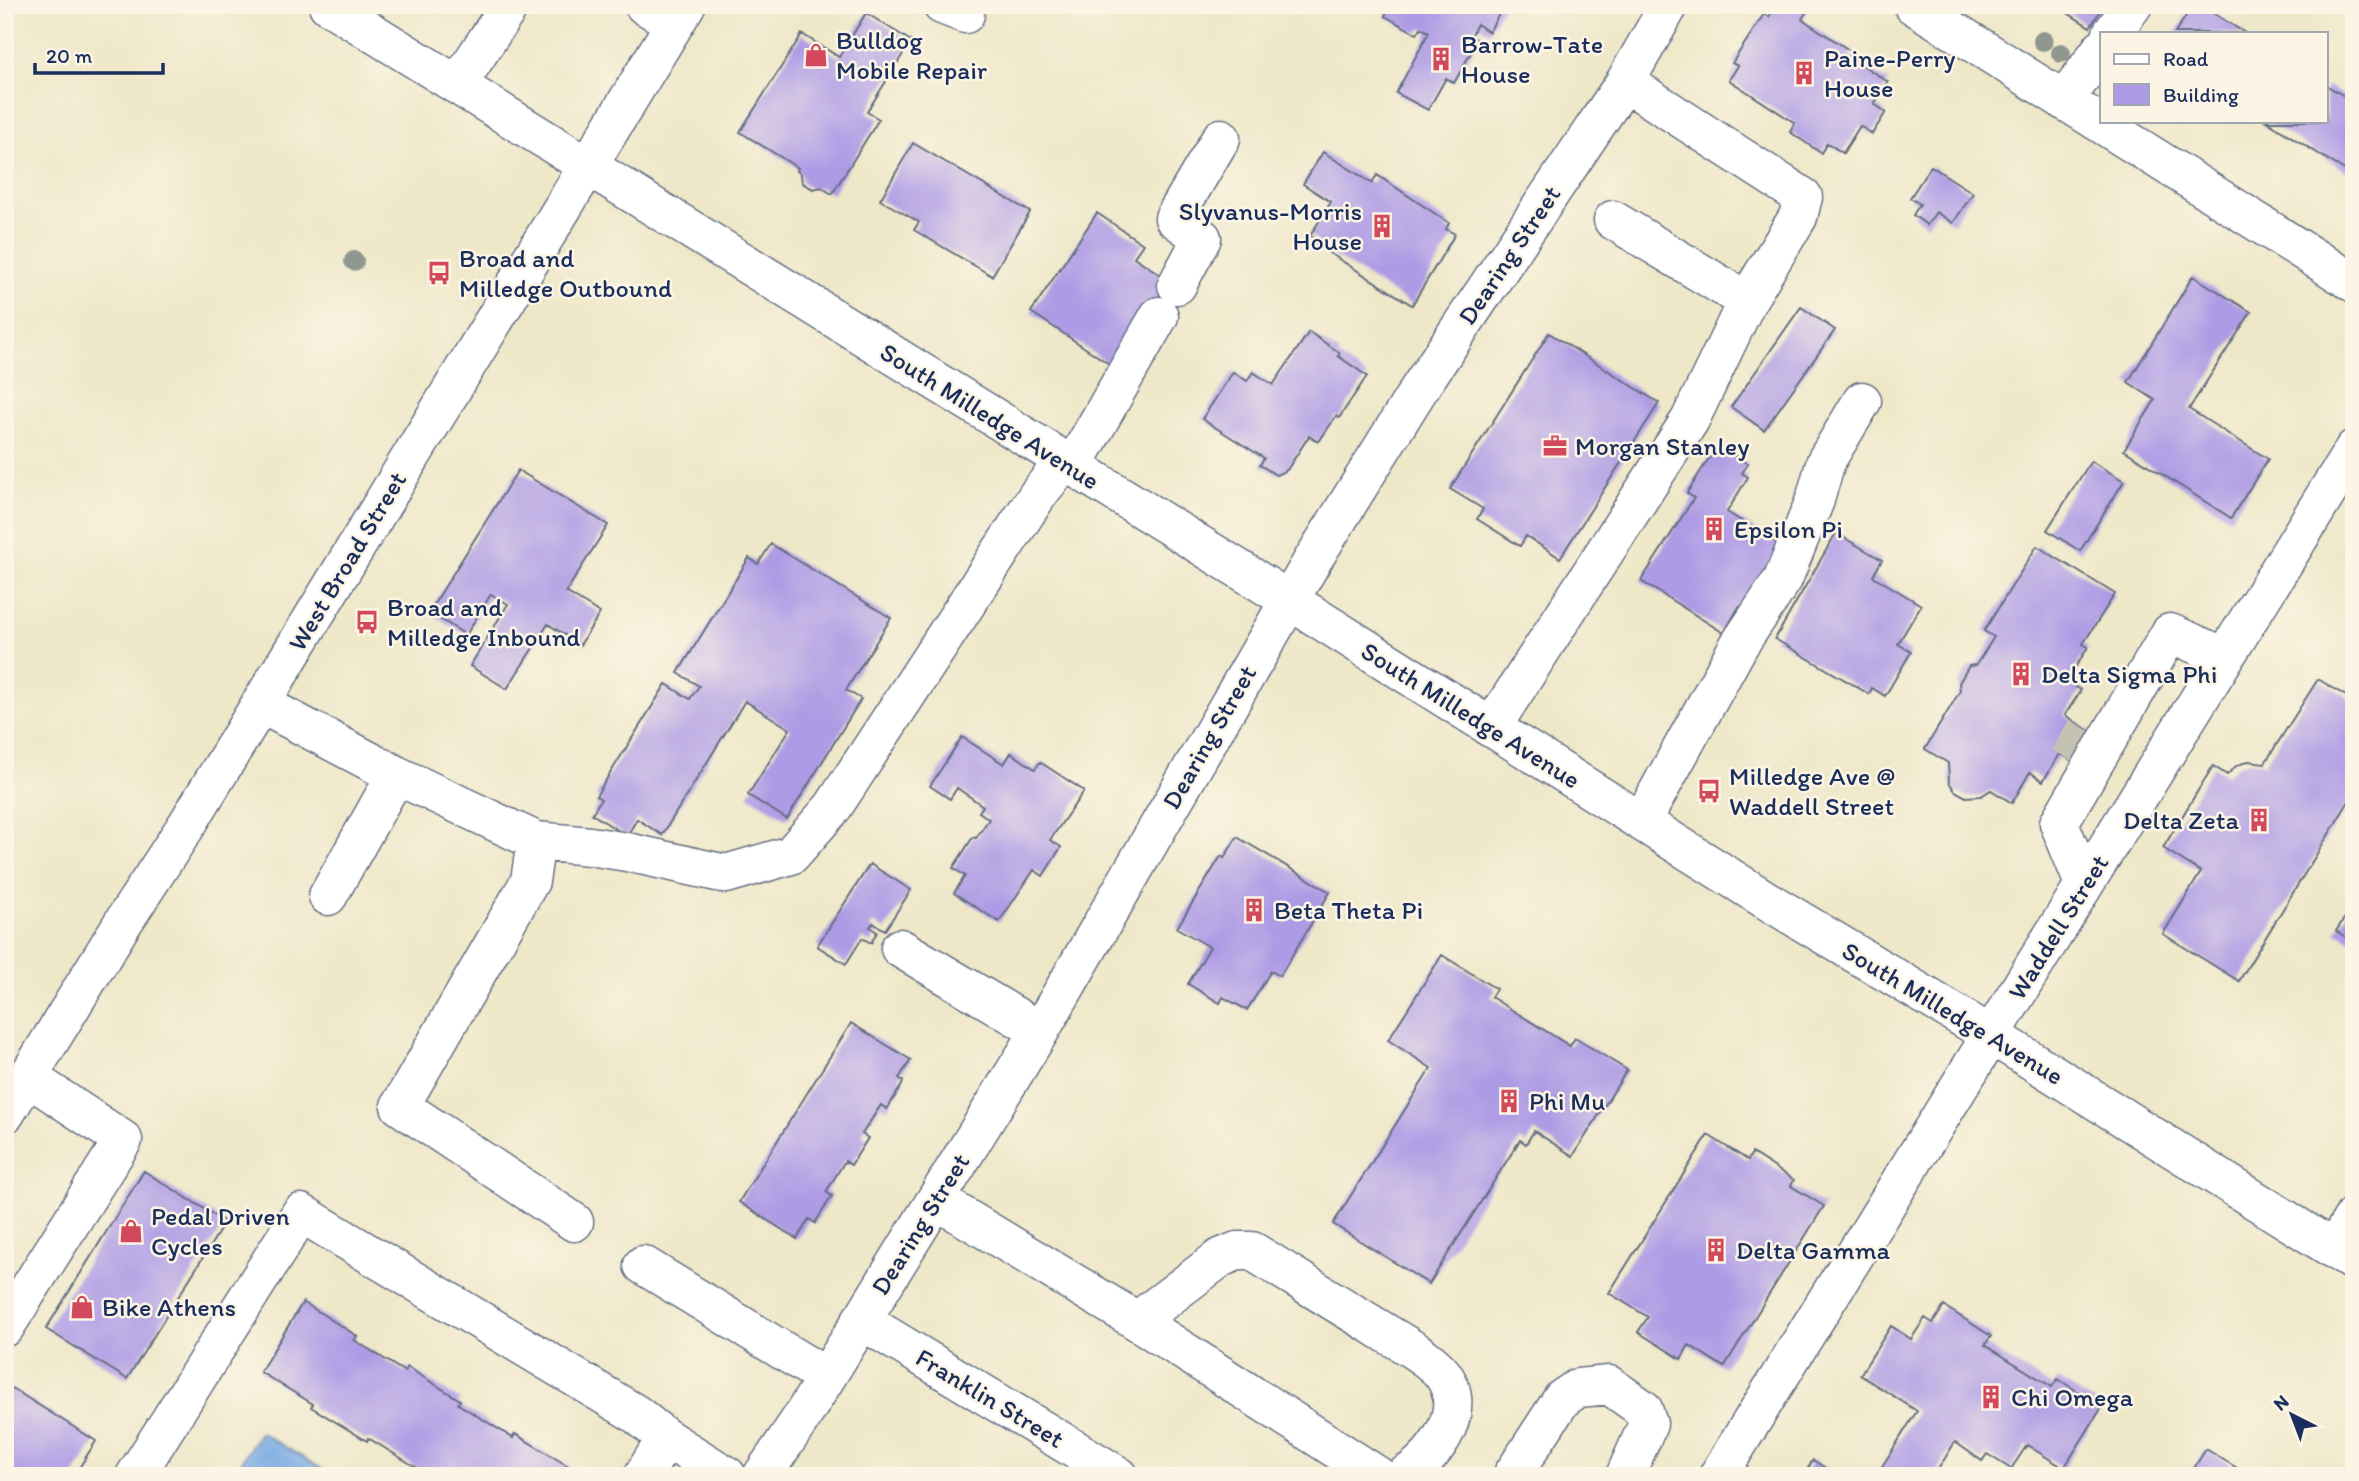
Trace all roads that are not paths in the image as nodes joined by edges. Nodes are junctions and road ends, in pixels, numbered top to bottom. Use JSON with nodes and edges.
{"nodes":[{"id":1,"x":328,"y":5,"type":"edge"},
{"id":2,"x":510,"y":5,"type":"edge"},
{"id":3,"x":1669,"y":5,"type":"edge"},
{"id":4,"x":1913,"y":5,"type":"edge"},
{"id":5,"x":2133,"y":5,"type":"edge"},
{"id":6,"x":668,"y":11,"type":"edge"},
{"id":7,"x":2113,"y":32,"type":"edge"},
{"id":8,"x":2100,"y":51,"type":"edge"},
{"id":9,"x":1625,"y":82,"type":"junction"},
{"id":10,"x":458,"y":84,"type":"junction"},
{"id":11,"x":2064,"y":101,"type":"junction"},
{"id":12,"x":1221,"y":138,"type":"dead end"},
{"id":13,"x":590,"y":166,"type":"junction"},
{"id":14,"x":1613,"y":220,"type":"dead end"},
{"id":15,"x":2354,"y":283,"type":"edge"},
{"id":16,"x":1747,"y":301,"type":"junction"},
{"id":17,"x":1862,"y":401,"type":"dead end"},
{"id":18,"x":2354,"y":449,"type":"edge"},
{"id":19,"x":1068,"y":465,"type":"junction"},
{"id":20,"x":1289,"y":600,"type":"junction"},
{"id":21,"x":2225,"y":657,"type":"junction"},
{"id":22,"x":261,"y":704,"type":"junction"},
{"id":23,"x":1491,"y":728,"type":"junction"},
{"id":24,"x":2084,"y":748,"type":"junction"},
{"id":25,"x":396,"y":775,"type":"junction"},
{"id":26,"x":2144,"y":787,"type":"junction"},
{"id":27,"x":1642,"y":821,"type":"junction"},
{"id":28,"x":536,"y":841,"type":"junction"},
{"id":29,"x":2084,"y":884,"type":"junction"},
{"id":30,"x":328,"y":896,"type":"dead end"},
{"id":31,"x":900,"y":948,"type":"dead end"},
{"id":32,"x":1040,"y":1031,"type":"junction"},
{"id":33,"x":1991,"y":1035,"type":"junction"},
{"id":34,"x":29,"y":1077,"type":"junction"},
{"id":35,"x":5,"y":1114,"type":"edge"},
{"id":36,"x":936,"y":1200,"type":"junction"},
{"id":37,"x":2354,"y":1216,"type":"edge"},
{"id":38,"x":574,"y":1222,"type":"dead end"},
{"id":39,"x":2344,"y":1256,"type":"edge"},
{"id":40,"x":642,"y":1265,"type":"dead end"},
{"id":41,"x":861,"y":1320,"type":"junction"},
{"id":42,"x":1137,"y":1321,"type":"junction"},
{"id":43,"x":5,"y":1327,"type":"edge"},
{"id":44,"x":826,"y":1377,"type":"junction"},
{"id":45,"x":666,"y":1438,"type":"junction"},
{"id":46,"x":135,"y":1476,"type":"edge"},
{"id":47,"x":642,"y":1476,"type":"edge"},
{"id":48,"x":727,"y":1476,"type":"edge"},
{"id":49,"x":762,"y":1476,"type":"edge"},
{"id":50,"x":1119,"y":1476,"type":"edge"},
{"id":51,"x":1378,"y":1476,"type":"edge"},
{"id":52,"x":1404,"y":1476,"type":"edge"},
{"id":53,"x":1512,"y":1476,"type":"edge"},
{"id":54,"x":1625,"y":1476,"type":"edge"},
{"id":55,"x":1718,"y":1476,"type":"edge"}],
"edges":[{"from":1,"to":10,"type":"street","name":"South Milledge Avenue"},
{"from":2,"to":10,"type":"street"},
{"from":3,"to":9,"type":"street","name":"Dearing Street"},
{"from":4,"to":11,"type":"street"},
{"from":5,"to":7,"type":"street"},
{"from":6,"to":13,"type":"street","name":"West Broad Street"},
{"from":8,"to":11,"type":"street"},
{"from":9,"to":16,"type":"street"},
{"from":9,"to":20,"type":"street","name":"Dearing Street"},
{"from":10,"to":13,"type":"street","name":"South Milledge Avenue"},
{"from":11,"to":15,"type":"street"},
{"from":12,"to":19,"type":"street"},
{"from":13,"to":19,"type":"street","name":"South Milledge Avenue"},
{"from":13,"to":22,"type":"street","name":"West Broad Street"},
{"from":14,"to":16,"type":"street"},
{"from":16,"to":23,"type":"street"},
{"from":17,"to":27,"type":"street"},
{"from":18,"to":21,"type":"street","name":"Waddell Street"},
{"from":19,"to":20,"type":"street","name":"South Milledge Avenue"},
{"from":19,"to":28,"type":"street"},
{"from":20,"to":23,"type":"street","name":"South Milledge Avenue"},
{"from":20,"to":32,"type":"street","name":"Dearing Street"},
{"from":21,"to":24,"type":"street"},
{"from":21,"to":26,"type":"street","name":"Waddell Street"},
{"from":22,"to":25,"type":"street"},
{"from":22,"to":34,"type":"street","name":"West Broad Street"},
{"from":23,"to":27,"type":"street","name":"South Milledge Avenue"},
{"from":24,"to":26,"type":"street"},
{"from":24,"to":29,"type":"street"},
{"from":25,"to":28,"type":"street"},
{"from":25,"to":30,"type":"street"},
{"from":26,"to":29,"type":"street","name":"Waddell Street"},
{"from":27,"to":33,"type":"street","name":"South Milledge Avenue"},
{"from":28,"to":38,"type":"street"},
{"from":29,"to":33,"type":"street","name":"Waddell Street"},
{"from":31,"to":32,"type":"street"},
{"from":32,"to":36,"type":"street","name":"Dearing Street"},
{"from":33,"to":39,"type":"street","name":"South Milledge Avenue"},
{"from":33,"to":55,"type":"street","name":"Waddell Street"},
{"from":34,"to":35,"type":"street","name":"West Broad Street"},
{"from":34,"to":43,"type":"street"},
{"from":36,"to":41,"type":"street","name":"Dearing Street"},
{"from":36,"to":42,"type":"street"},
{"from":37,"to":39,"type":"street"},
{"from":40,"to":44,"type":"street"},
{"from":41,"to":44,"type":"street","name":"Dearing Street"},
{"from":41,"to":50,"type":"street","name":"Franklin Street"},
{"from":42,"to":51,"type":"street"},
{"from":42,"to":52,"type":"street"},
{"from":44,"to":49,"type":"street","name":"Dearing Street"},
{"from":45,"to":46,"type":"street"},
{"from":45,"to":47,"type":"street"},
{"from":45,"to":48,"type":"street"},
{"from":53,"to":54,"type":"street"}]}
